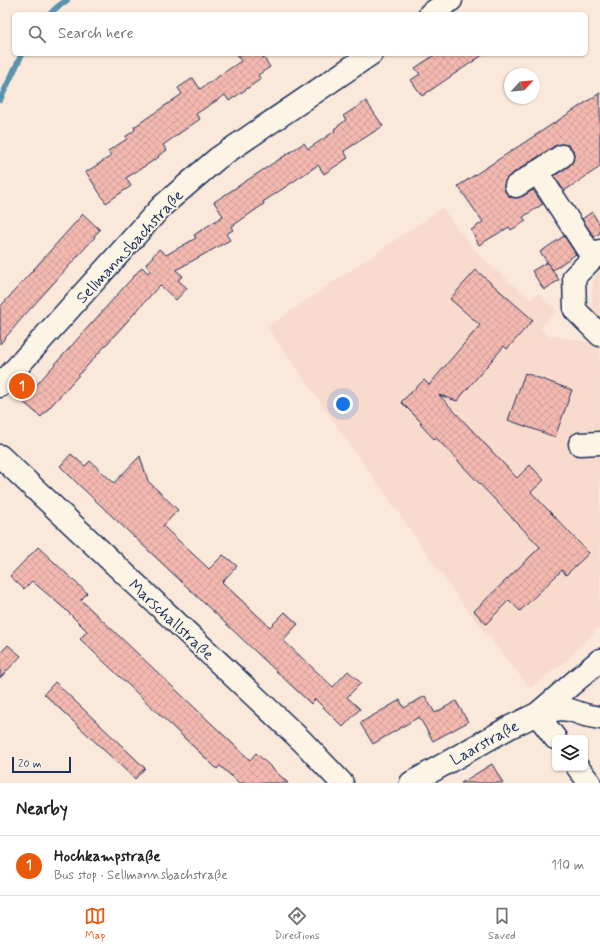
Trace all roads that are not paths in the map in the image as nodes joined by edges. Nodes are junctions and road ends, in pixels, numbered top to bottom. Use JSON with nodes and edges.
{"nodes":[{"id":1,"x":451,"y":0,"type":"edge"},
{"id":2,"x":433,"y":12,"type":"edge"},
{"id":3,"x":369,"y":56,"type":"edge"},
{"id":4,"x":562,"y":156,"type":"dead end"},
{"id":5,"x":537,"y":172,"type":"junction"},
{"id":6,"x":516,"y":186,"type":"dead end"},
{"id":7,"x":596,"y":254,"type":"edge"},
{"id":8,"x":600,"y":335,"type":"edge"},
{"id":9,"x":0,"y":386,"type":"edge"},
{"id":10,"x":0,"y":456,"type":"edge"},
{"id":11,"x":600,"y":660,"type":"edge"},
{"id":12,"x":536,"y":714,"type":"junction"},
{"id":13,"x":600,"y":718,"type":"edge"},
{"id":14,"x":553,"y":735,"type":"edge"},
{"id":15,"x":580,"y":771,"type":"edge"},
{"id":16,"x":342,"y":783,"type":"edge"},
{"id":17,"x":411,"y":783,"type":"edge"},
{"id":18,"x":590,"y":783,"type":"edge"}],
"edges":[{"from":1,"to":2,"type":"street"},
{"from":3,"to":9,"type":"street","name":"Sellmannsbachstraße"},
{"from":4,"to":5,"type":"street"},
{"from":5,"to":6,"type":"street"},
{"from":5,"to":7,"type":"street"},
{"from":7,"to":8,"type":"street"},
{"from":10,"to":16,"type":"street","name":"Marschallstraße"},
{"from":11,"to":12,"type":"street","name":"Laarstraße"},
{"from":12,"to":13,"type":"street","name":"Laarstraße"},
{"from":12,"to":14,"type":"street"},
{"from":12,"to":17,"type":"street","name":"Laarstraße"},
{"from":15,"to":18,"type":"street"}]}
